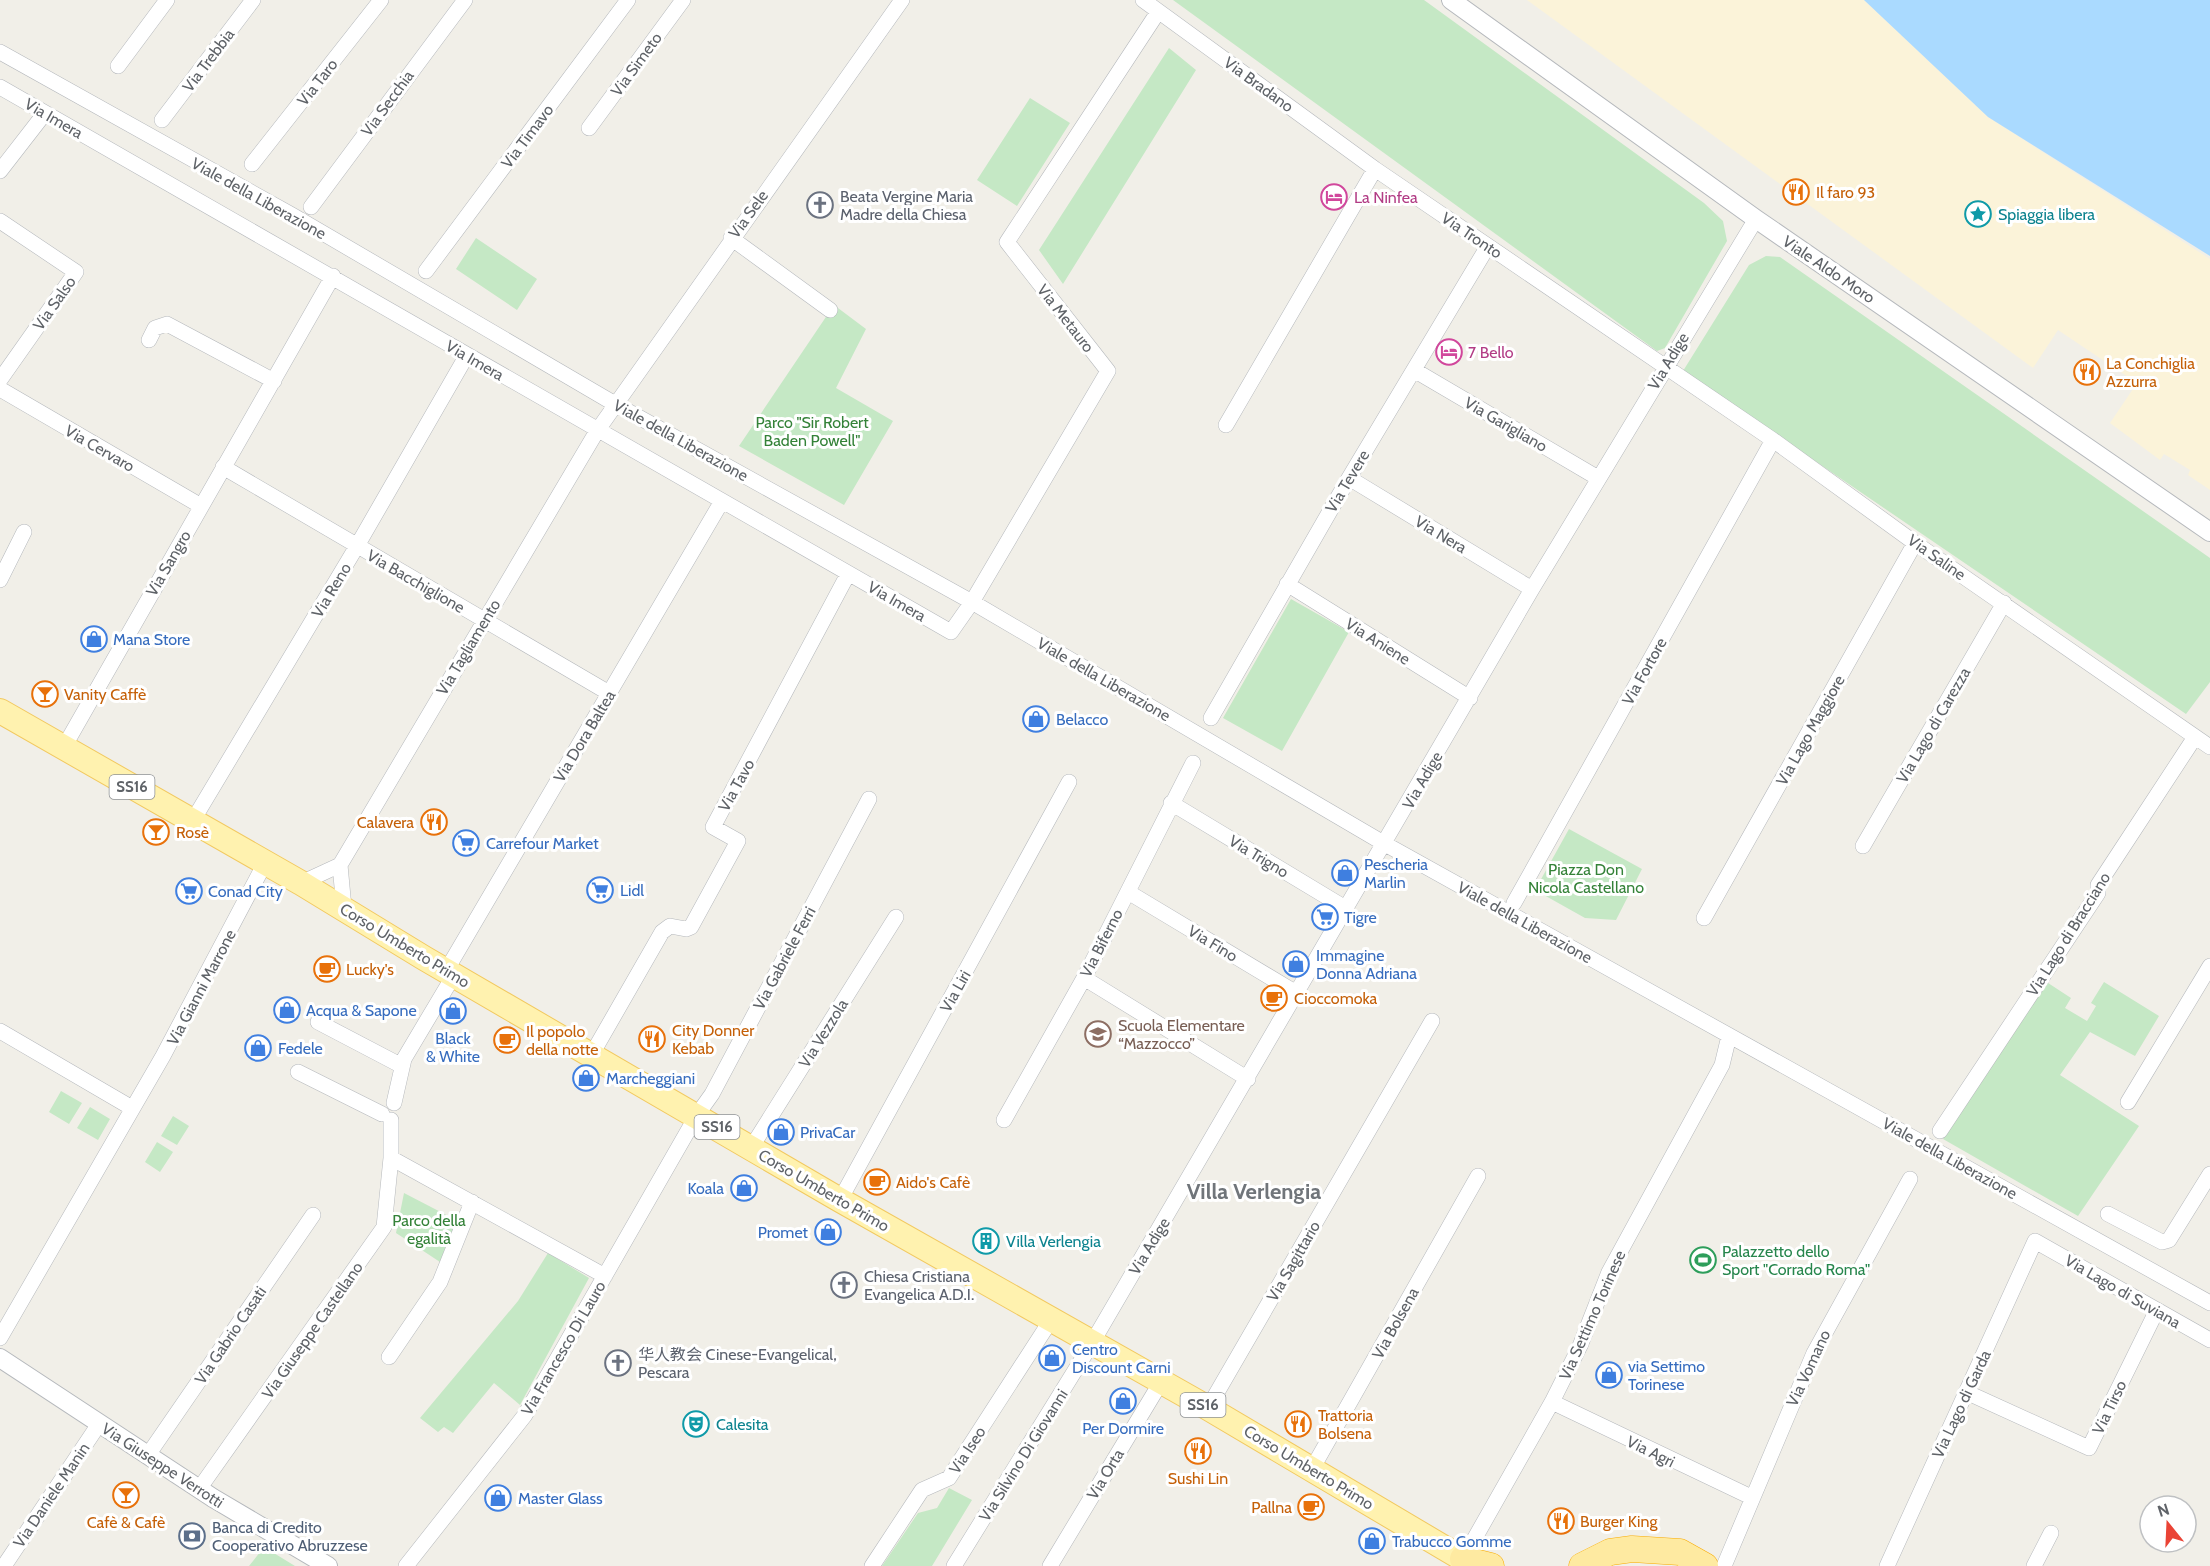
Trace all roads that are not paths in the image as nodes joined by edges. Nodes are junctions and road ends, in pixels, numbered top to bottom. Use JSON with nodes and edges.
{"nodes":[{"id":1,"x":167,"y":0,"type":"edge"},
{"id":2,"x":253,"y":0,"type":"edge"},
{"id":3,"x":381,"y":0,"type":"edge"},
{"id":4,"x":465,"y":0,"type":"edge"},
{"id":5,"x":628,"y":0,"type":"edge"},
{"id":6,"x":683,"y":0,"type":"edge"},
{"id":7,"x":902,"y":0,"type":"edge"},
{"id":8,"x":1143,"y":0,"type":"edge"},
{"id":9,"x":1451,"y":0,"type":"edge"},
{"id":10,"x":1158,"y":12,"type":"junction"},
{"id":11,"x":0,"y":52,"type":"edge"},
{"id":12,"x":118,"y":66,"type":"dead end"},
{"id":13,"x":0,"y":87,"type":"edge"},
{"id":14,"x":45,"y":113,"type":"junction"},
{"id":15,"x":162,"y":120,"type":"dead end"},
{"id":16,"x":589,"y":128,"type":"dead end"},
{"id":17,"x":252,"y":164,"type":"dead end"},
{"id":18,"x":1375,"y":169,"type":"junction"},
{"id":19,"x":0,"y":171,"type":"edge"},
{"id":20,"x":311,"y":207,"type":"dead end"},
{"id":21,"x":1756,"y":219,"type":"junction"},
{"id":22,"x":0,"y":221,"type":"edge"},
{"id":23,"x":731,"y":238,"type":"junction"},
{"id":24,"x":1488,"y":246,"type":"junction"},
{"id":25,"x":426,"y":272,"type":"dead end"},
{"id":26,"x":333,"y":276,"type":"junction"},
{"id":27,"x":830,"y":310,"type":"dead end"},
{"id":28,"x":149,"y":340,"type":"dead end"},
{"id":29,"x":467,"y":355,"type":"junction"},
{"id":30,"x":1665,"y":367,"type":"junction"},
{"id":31,"x":1414,"y":370,"type":"junction"},
{"id":32,"x":0,"y":380,"type":"edge"},
{"id":33,"x":274,"y":381,"type":"junction"},
{"id":34,"x":0,"y":389,"type":"edge"},
{"id":35,"x":615,"y":404,"type":"junction"},
{"id":36,"x":1226,"y":425,"type":"dead end"},
{"id":37,"x":597,"y":431,"type":"junction"},
{"id":38,"x":1773,"y":440,"type":"junction"},
{"id":39,"x":223,"y":467,"type":"junction"},
{"id":40,"x":1349,"y":478,"type":"junction"},
{"id":41,"x":1598,"y":478,"type":"junction"},
{"id":42,"x":722,"y":501,"type":"junction"},
{"id":43,"x":201,"y":506,"type":"junction"},
{"id":44,"x":24,"y":532,"type":"dead end"},
{"id":45,"x":2210,"y":532,"type":"edge"},
{"id":46,"x":1915,"y":543,"type":"junction"},
{"id":47,"x":357,"y":546,"type":"junction"},
{"id":48,"x":848,"y":574,"type":"junction"},
{"id":49,"x":0,"y":580,"type":"edge"},
{"id":50,"x":1287,"y":584,"type":"junction"},
{"id":51,"x":1532,"y":589,"type":"junction"},
{"id":52,"x":972,"y":602,"type":"junction"},
{"id":53,"x":2004,"y":603,"type":"junction"},
{"id":54,"x":484,"y":620,"type":"junction"},
{"id":55,"x":951,"y":632,"type":"joint"},
{"id":56,"x":609,"y":693,"type":"junction"},
{"id":57,"x":1470,"y":698,"type":"junction"},
{"id":58,"x":0,"y":711,"type":"edge"},
{"id":59,"x":1211,"y":718,"type":"dead end"},
{"id":60,"x":2195,"y":737,"type":"junction"},
{"id":61,"x":64,"y":747,"type":"junction"},
{"id":62,"x":2210,"y":747,"type":"edge"},
{"id":63,"x":1193,"y":763,"type":"dead end"},
{"id":64,"x":1069,"y":782,"type":"dead end"},
{"id":65,"x":869,"y":799,"type":"dead end"},
{"id":66,"x":1171,"y":803,"type":"junction"},
{"id":67,"x":192,"y":822,"type":"junction"},
{"id":68,"x":1385,"y":844,"type":"junction"},
{"id":69,"x":1863,"y":846,"type":"dead end"},
{"id":70,"x":265,"y":863,"type":"junction"},
{"id":71,"x":340,"y":865,"type":"junction"},
{"id":72,"x":301,"y":883,"type":"junction"},
{"id":73,"x":1128,"y":892,"type":"junction"},
{"id":74,"x":1514,"y":903,"type":"dead end"},
{"id":75,"x":344,"y":908,"type":"junction"},
{"id":76,"x":1347,"y":909,"type":"junction"},
{"id":77,"x":896,"y":917,"type":"dead end"},
{"id":78,"x":1704,"y":918,"type":"dead end"},
{"id":79,"x":2210,"y":966,"type":"edge"},
{"id":80,"x":450,"y":973,"type":"junction"},
{"id":81,"x":1084,"y":978,"type":"junction"},
{"id":82,"x":1298,"y":994,"type":"junction"},
{"id":83,"x":1432,"y":1021,"type":"dead end"},
{"id":84,"x":318,"y":1022,"type":"dead end"},
{"id":85,"x":0,"y":1031,"type":"edge"},
{"id":86,"x":1729,"y":1036,"type":"junction"},
{"id":87,"x":592,"y":1054,"type":"junction"},
{"id":88,"x":402,"y":1066,"type":"junction"},
{"id":89,"x":298,"y":1072,"type":"dead end"},
{"id":90,"x":1248,"y":1078,"type":"junction"},
{"id":91,"x":2128,"y":1102,"type":"dead end"},
{"id":92,"x":132,"y":1108,"type":"junction"},
{"id":93,"x":697,"y":1115,"type":"junction"},
{"id":94,"x":387,"y":1117,"type":"junction"},
{"id":95,"x":1004,"y":1120,"type":"dead end"},
{"id":96,"x":1940,"y":1131,"type":"dead end"},
{"id":97,"x":751,"y":1148,"type":"junction"},
{"id":98,"x":391,"y":1158,"type":"junction"},
{"id":99,"x":2210,"y":1174,"type":"edge"},
{"id":100,"x":1478,"y":1176,"type":"dead end"},
{"id":101,"x":1910,"y":1179,"type":"dead end"},
{"id":102,"x":840,"y":1200,"type":"junction"},
{"id":103,"x":472,"y":1202,"type":"junction"},
{"id":104,"x":2108,"y":1214,"type":"dead end"},
{"id":105,"x":313,"y":1215,"type":"dead end"},
{"id":106,"x":2036,"y":1241,"type":"joint"},
{"id":107,"x":604,"y":1276,"type":"junction"},
{"id":108,"x":2210,"y":1303,"type":"edge"},
{"id":109,"x":2157,"y":1310,"type":"junction"},
{"id":110,"x":1051,"y":1320,"type":"junction"},
{"id":111,"x":0,"y":1338,"type":"edge"},
{"id":112,"x":2210,"y":1340,"type":"edge"},
{"id":113,"x":1092,"y":1343,"type":"junction"},
{"id":114,"x":389,"y":1357,"type":"dead end"},
{"id":115,"x":0,"y":1358,"type":"edge"},
{"id":116,"x":1161,"y":1382,"type":"junction"},
{"id":117,"x":1966,"y":1392,"type":"junction"},
{"id":118,"x":1552,"y":1402,"type":"junction"},
{"id":119,"x":1208,"y":1408,"type":"junction"},
{"id":120,"x":99,"y":1424,"type":"junction"},
{"id":121,"x":148,"y":1455,"type":"junction"},
{"id":122,"x":1312,"y":1470,"type":"junction"},
{"id":123,"x":199,"y":1489,"type":"junction"},
{"id":124,"x":1751,"y":1497,"type":"junction"},
{"id":125,"x":2051,"y":1533,"type":"dead end"},
{"id":126,"x":1630,"y":1558,"type":"edge"},
{"id":127,"x":1465,"y":1563,"type":"edge"},
{"id":128,"x":1702,"y":1564,"type":"edge"},
{"id":129,"x":4,"y":1566,"type":"edge"},
{"id":130,"x":328,"y":1566,"type":"edge"},
{"id":131,"x":406,"y":1566,"type":"edge"},
{"id":132,"x":872,"y":1566,"type":"edge"},
{"id":133,"x":954,"y":1566,"type":"edge"},
{"id":134,"x":1050,"y":1566,"type":"edge"},
{"id":135,"x":1491,"y":1566,"type":"edge"},
{"id":136,"x":1582,"y":1566,"type":"edge"},
{"id":137,"x":1724,"y":1566,"type":"edge"},
{"id":138,"x":1887,"y":1566,"type":"edge"},
{"id":139,"x":2034,"y":1566,"type":"edge"}],
"edges":[{"from":1,"to":12,"type":"street"},
{"from":2,"to":15,"type":"street","name":"Via Trebbia"},
{"from":3,"to":17,"type":"street","name":"Via Taro"},
{"from":4,"to":20,"type":"street","name":"Via Secchia"},
{"from":5,"to":25,"type":"street","name":"Via Timavo"},
{"from":6,"to":16,"type":"street","name":"Via Simeto"},
{"from":7,"to":23,"type":"street","name":"Via Sele"},
{"from":8,"to":10,"type":"street","name":"Via Bradano"},
{"from":9,"to":21,"type":"street","name":"Viale Aldo Moro"},
{"from":10,"to":18,"type":"street","name":"Via Bradano"},
{"from":10,"to":52,"type":"street","name":"Via Metauro"},
{"from":11,"to":35,"type":"street","name":"Viale della Liberazione"},
{"from":13,"to":14,"type":"street","name":"Via Imera"},
{"from":14,"to":19,"type":"street"},
{"from":14,"to":26,"type":"street","name":"Via Imera"},
{"from":18,"to":24,"type":"street","name":"Via Tronto"},
{"from":18,"to":36,"type":"street"},
{"from":21,"to":30,"type":"street","name":"Via Adige"},
{"from":21,"to":45,"type":"street","name":"Viale Aldo Moro"},
{"from":22,"to":32,"type":"street","name":"Via Salso"},
{"from":23,"to":27,"type":"street"},
{"from":23,"to":35,"type":"street","name":"Via Sele"},
{"from":24,"to":30,"type":"street","name":"Via Tronto"},
{"from":24,"to":31,"type":"street","name":"Via Tevere"},
{"from":26,"to":29,"type":"street","name":"Via Imera"},
{"from":26,"to":33,"type":"street","name":"Via Sangro"},
{"from":28,"to":33,"type":"street"},
{"from":29,"to":37,"type":"street","name":"Via Imera"},
{"from":29,"to":47,"type":"street","name":"Via Reno"},
{"from":30,"to":38,"type":"street","name":"Via Saline"},
{"from":30,"to":41,"type":"street","name":"Via Adige"},
{"from":31,"to":40,"type":"street","name":"Via Tevere"},
{"from":31,"to":41,"type":"street","name":"Via Garigliano"},
{"from":33,"to":39,"type":"street","name":"Via Sangro"},
{"from":34,"to":43,"type":"street","name":"Via Cervaro"},
{"from":35,"to":37,"type":"street","name":"Via Sele"},
{"from":35,"to":52,"type":"street","name":"Viale della Liberazione"},
{"from":37,"to":42,"type":"street","name":"Via Imera"},
{"from":37,"to":54,"type":"street","name":"Via Tagliamento"},
{"from":38,"to":46,"type":"street","name":"Via Saline"},
{"from":38,"to":74,"type":"street","name":"Via Fortore"},
{"from":39,"to":43,"type":"street","name":"Via Sangro"},
{"from":39,"to":47,"type":"street","name":"Via Bacchiglione"},
{"from":40,"to":50,"type":"street","name":"Via Tevere"},
{"from":40,"to":51,"type":"street","name":"Via Nera"},
{"from":41,"to":51,"type":"street","name":"Via Adige"},
{"from":42,"to":48,"type":"street","name":"Via Imera"},
{"from":42,"to":56,"type":"street","name":"Via Dora Baltea"},
{"from":43,"to":61,"type":"street","name":"Via Sangro"},
{"from":44,"to":49,"type":"street"},
{"from":46,"to":53,"type":"street","name":"Via Saline"},
{"from":46,"to":78,"type":"street","name":"Via Lago Maggiore"},
{"from":47,"to":54,"type":"street","name":"Via Bacchiglione"},
{"from":47,"to":67,"type":"street","name":"Via Reno"},
{"from":48,"to":55,"type":"street","name":"Via Imera"},
{"from":48,"to":87,"type":"street","name":"Via Tavo"},
{"from":50,"to":57,"type":"street","name":"Via Aniene"},
{"from":50,"to":59,"type":"street","name":"Via Tevere"},
{"from":51,"to":57,"type":"street","name":"Via Adige"},
{"from":52,"to":55,"type":"street","name":"Via Metauro"},
{"from":52,"to":68,"type":"street","name":"Viale della Liberazione"},
{"from":53,"to":60,"type":"street","name":"Via Saline"},
{"from":53,"to":69,"type":"street","name":"Via Lago di Carezza"},
{"from":54,"to":56,"type":"street","name":"Via Bacchiglione"},
{"from":54,"to":71,"type":"street","name":"Via Tagliamento"},
{"from":56,"to":80,"type":"street","name":"Via Dora Baltea"},
{"from":57,"to":68,"type":"street","name":"Via Adige"},
{"from":58,"to":61,"type":"main road","name":"Corso Umberto Primo","number":"SS16"},
{"from":60,"to":62,"type":"street","name":"Via Saline"},
{"from":60,"to":96,"type":"street","name":"Via Lago di Bracciano"},
{"from":61,"to":67,"type":"main road","name":"Corso Umberto Primo","number":"SS16"},
{"from":63,"to":66,"type":"street","name":"Via Biferno"},
{"from":64,"to":102,"type":"street","name":"Via Liri"},
{"from":65,"to":93,"type":"street","name":"Via Gabriele Ferri"},
{"from":66,"to":73,"type":"street","name":"Via Biferno"},
{"from":66,"to":76,"type":"street","name":"Via Trigno"},
{"from":67,"to":70,"type":"main road","name":"Corso Umberto Primo","number":"SS16"},
{"from":68,"to":76,"type":"street","name":"Via Adige"},
{"from":68,"to":86,"type":"street","name":"Viale della Liberazione"},
{"from":70,"to":72,"type":"main road","name":"Corso Umberto Primo","number":"SS16"},
{"from":70,"to":92,"type":"street","name":"Via Gianni Marrone"},
{"from":71,"to":72,"type":"street"},
{"from":71,"to":75,"type":"street"},
{"from":72,"to":75,"type":"main road","name":"Corso Umberto Primo","number":"SS16"},
{"from":73,"to":81,"type":"street","name":"Via Biferno"},
{"from":73,"to":82,"type":"street","name":"Via Fino"},
{"from":75,"to":80,"type":"main road","name":"Corso Umberto Primo","number":"SS16"},
{"from":76,"to":82,"type":"street","name":"Via Adige"},
{"from":77,"to":97,"type":"street","name":"Via Vezzola"},
{"from":79,"to":91,"type":"street"},
{"from":80,"to":87,"type":"main road","name":"Corso Umberto Primo","number":"SS16"},
{"from":80,"to":88,"type":"street"},
{"from":81,"to":90,"type":"street"},
{"from":81,"to":95,"type":"street","name":"Via Biferno"},
{"from":82,"to":90,"type":"street","name":"Via Adige"},
{"from":83,"to":119,"type":"street","name":"Via Sagittario"},
{"from":84,"to":88,"type":"street"},
{"from":85,"to":92,"type":"street"},
{"from":86,"to":108,"type":"street","name":"Viale della Liberazione"},
{"from":86,"to":118,"type":"street","name":"Via Settimo Torinese"},
{"from":87,"to":93,"type":"main road","name":"Corso Umberto Primo","number":"SS16"},
{"from":88,"to":94,"type":"street"},
{"from":89,"to":94,"type":"street"},
{"from":90,"to":113,"type":"street","name":"Via Adige"},
{"from":92,"to":111,"type":"street","name":"Via Gianni Marrone"},
{"from":93,"to":97,"type":"main road","name":"Corso Umberto Primo","number":"SS16"},
{"from":93,"to":107,"type":"street","name":"Via Francesco Di Lauro"},
{"from":94,"to":98,"type":"street","name":"Via Giuseppe Castellano"},
{"from":97,"to":102,"type":"main road","name":"Corso Umberto Primo","number":"SS16"},
{"from":98,"to":103,"type":"street"},
{"from":98,"to":123,"type":"street","name":"Via Giuseppe Castellano"},
{"from":99,"to":104,"type":"street"},
{"from":100,"to":122,"type":"street","name":"Via Bolsena"},
{"from":101,"to":124,"type":"street","name":"Via Vomano"},
{"from":102,"to":110,"type":"main road","name":"Corso Umberto Primo","number":"SS16"},
{"from":103,"to":107,"type":"street"},
{"from":103,"to":114,"type":"street"},
{"from":105,"to":121,"type":"street","name":"Via Gabrio Casati"},
{"from":106,"to":109,"type":"street","name":"Via Lago di Suviana"},
{"from":106,"to":117,"type":"street","name":"Via Lago di Garda"},
{"from":107,"to":131,"type":"street","name":"Via Francesco Di Lauro"},
{"from":109,"to":112,"type":"street","name":"Via Lago di Suviana"},
{"from":109,"to":117,"type":"street","name":"Via Tirso"},
{"from":110,"to":113,"type":"main road","name":"Corso Umberto Primo","number":"SS16"},
{"from":110,"to":132,"type":"street","name":"Via Iseo"},
{"from":113,"to":116,"type":"main road","name":"Corso Umberto Primo","number":"SS16"},
{"from":113,"to":133,"type":"street","name":"Via Silvino Di Giovanni"},
{"from":115,"to":120,"type":"street","name":"Via Giuseppe Verrotti"},
{"from":116,"to":119,"type":"main road","name":"Corso Umberto Primo","number":"SS16"},
{"from":116,"to":134,"type":"street","name":"Via Orta"},
{"from":117,"to":138,"type":"street","name":"Via Lago di Garda"},
{"from":118,"to":124,"type":"street","name":"Via Agri"},
{"from":118,"to":127,"type":"street","name":"Via Settimo Torinese"},
{"from":119,"to":122,"type":"main road","name":"Corso Umberto Primo","number":"SS16"},
{"from":120,"to":121,"type":"street","name":"Via Giuseppe Verrotti"},
{"from":120,"to":129,"type":"street","name":"Via Daniele Manin"},
{"from":121,"to":123,"type":"street","name":"Via Giuseppe Verrotti"},
{"from":122,"to":127,"type":"main road","name":"Corso Umberto Primo","number":"SS16"},
{"from":123,"to":130,"type":"street","name":"Via Giuseppe Verrotti"},
{"from":124,"to":137,"type":"street","name":"Via Vomano"},
{"from":125,"to":139,"type":"street"},
{"from":126,"to":128,"type":"highway"},
{"from":126,"to":136,"type":"highway"},
{"from":127,"to":135,"type":"highway"}]}
